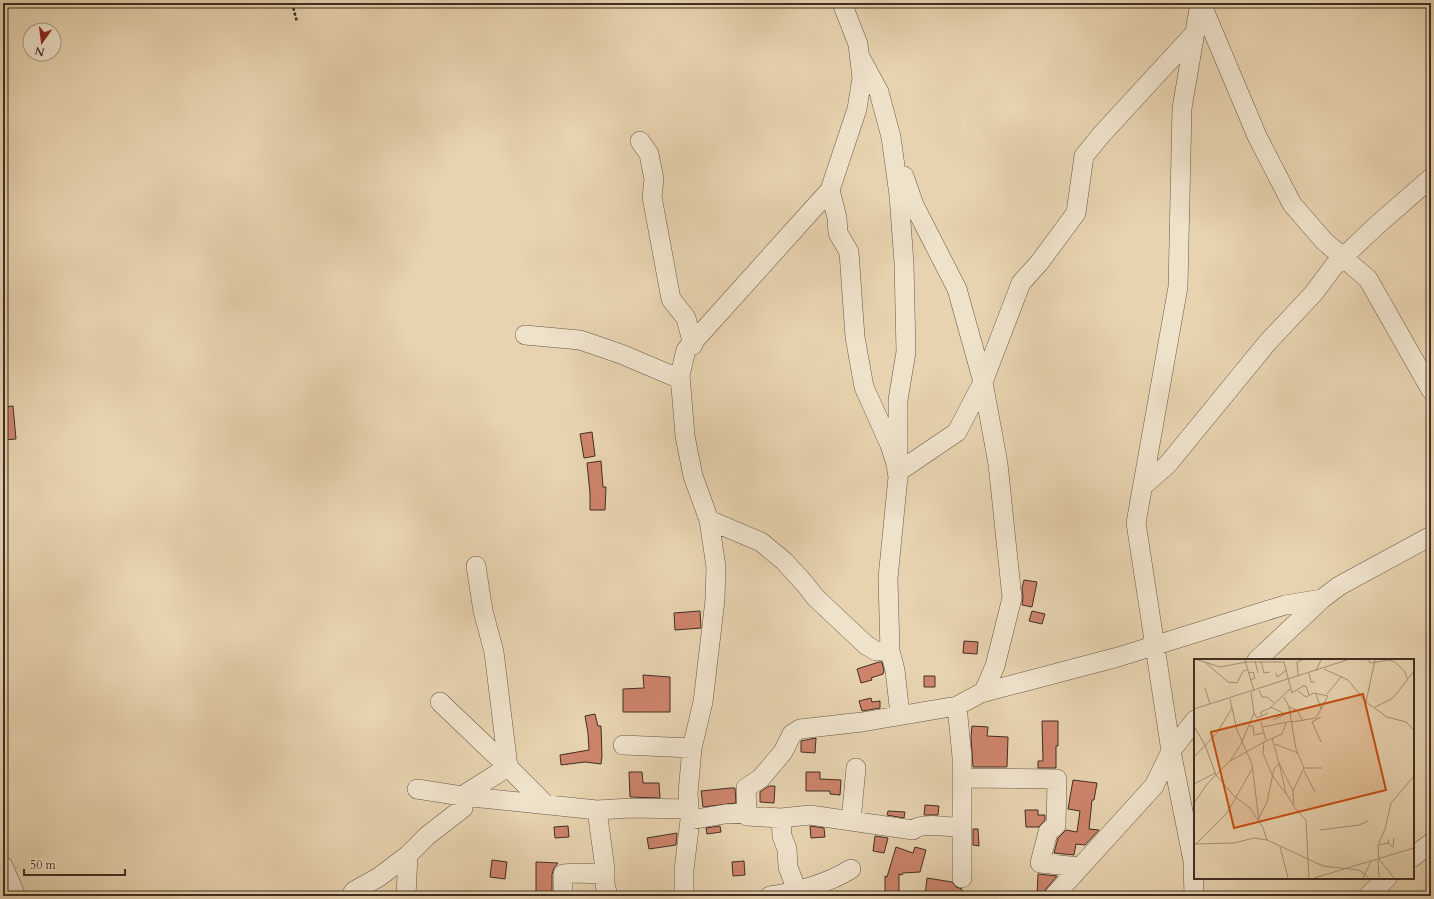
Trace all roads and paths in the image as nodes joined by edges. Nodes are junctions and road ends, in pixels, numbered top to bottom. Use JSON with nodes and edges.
{"nodes":[{"id":1,"x":292,"y":3,"type":"edge"},
{"id":2,"x":842,"y":3,"type":"edge"},
{"id":3,"x":1201,"y":3,"type":"edge"},
{"id":4,"x":296,"y":22,"type":"dead end"},
{"id":5,"x":1194,"y":34,"type":"junction"},
{"id":6,"x":860,"y":55,"type":"junction"},
{"id":7,"x":640,"y":141,"type":"dead end"},
{"id":8,"x":892,"y":144,"type":"junction"},
{"id":9,"x":1431,"y":178,"type":"edge"},
{"id":10,"x":830,"y":190,"type":"junction"},
{"id":11,"x":1344,"y":258,"type":"junction"},
{"id":12,"x":529,"y":328,"type":"dead end"},
{"id":13,"x":692,"y":345,"type":"junction"},
{"id":14,"x":680,"y":379,"type":"junction"},
{"id":15,"x":983,"y":382,"type":"junction"},
{"id":16,"x":1431,"y":390,"type":"edge"},
{"id":17,"x":898,"y":472,"type":"junction"},
{"id":18,"x":1143,"y":486,"type":"junction"},
{"id":19,"x":709,"y":520,"type":"junction"},
{"id":20,"x":1431,"y":536,"type":"edge"},
{"id":21,"x":476,"y":566,"type":"dead end"},
{"id":22,"x":1322,"y":599,"type":"junction"},
{"id":23,"x":1155,"y":646,"type":"junction"},
{"id":24,"x":890,"y":651,"type":"junction"},
{"id":25,"x":1258,"y":659,"type":"edge"},
{"id":26,"x":981,"y":693,"type":"junction"},
{"id":27,"x":440,"y":702,"type":"dead end"},
{"id":28,"x":957,"y":706,"type":"junction"},
{"id":29,"x":900,"y":715,"type":"junction"},
{"id":30,"x":1194,"y":721,"type":"edge"},
{"id":31,"x":623,"y":746,"type":"dead end"},
{"id":32,"x":692,"y":748,"type":"junction"},
{"id":33,"x":1171,"y":751,"type":"junction"},
{"id":34,"x":508,"y":767,"type":"junction"},
{"id":35,"x":856,"y":768,"type":"dead end"},
{"id":36,"x":962,"y":778,"type":"junction"},
{"id":37,"x":417,"y":789,"type":"dead end"},
{"id":38,"x":462,"y":796,"type":"junction"},
{"id":39,"x":545,"y":804,"type":"junction"},
{"id":40,"x":598,"y":810,"type":"junction"},
{"id":41,"x":746,"y":813,"type":"junction"},
{"id":42,"x":690,"y":814,"type":"junction"},
{"id":43,"x":781,"y":818,"type":"junction"},
{"id":44,"x":850,"y":821,"type":"junction"},
{"id":45,"x":962,"y":828,"type":"junction"},
{"id":46,"x":1431,"y":843,"type":"edge"},
{"id":47,"x":408,"y":855,"type":"junction"},
{"id":48,"x":1414,"y":857,"type":"edge"},
{"id":49,"x":3,"y":866,"type":"edge"},
{"id":50,"x":1080,"y":867,"type":"junction"},
{"id":51,"x":851,"y":869,"type":"dead end"},
{"id":52,"x":604,"y":874,"type":"junction"},
{"id":53,"x":962,"y":878,"type":"dead end"},
{"id":54,"x":1386,"y":879,"type":"edge"},
{"id":55,"x":794,"y":892,"type":"junction"},
{"id":56,"x":16,"y":896,"type":"edge"},
{"id":57,"x":351,"y":896,"type":"edge"},
{"id":58,"x":406,"y":896,"type":"edge"},
{"id":59,"x":563,"y":896,"type":"edge"},
{"id":60,"x":608,"y":896,"type":"edge"},
{"id":61,"x":684,"y":896,"type":"edge"},
{"id":62,"x":770,"y":896,"type":"edge"},
{"id":63,"x":1054,"y":896,"type":"edge"},
{"id":64,"x":1194,"y":896,"type":"edge"},
{"id":65,"x":1368,"y":896,"type":"edge"}],
"edges":[{"from":1,"to":4,"type":"path"},
{"from":2,"to":6,"type":"street"},
{"from":3,"to":5,"type":"street"},
{"from":3,"to":11,"type":"street"},
{"from":5,"to":15,"type":"street"},
{"from":5,"to":18,"type":"street"},
{"from":6,"to":8,"type":"street"},
{"from":6,"to":10,"type":"street"},
{"from":7,"to":13,"type":"street"},
{"from":8,"to":15,"type":"street"},
{"from":8,"to":17,"type":"street"},
{"from":9,"to":11,"type":"street"},
{"from":10,"to":13,"type":"street"},
{"from":10,"to":17,"type":"street"},
{"from":11,"to":16,"type":"street"},
{"from":11,"to":18,"type":"street"},
{"from":12,"to":14,"type":"street"},
{"from":13,"to":14,"type":"street"},
{"from":14,"to":19,"type":"street"},
{"from":15,"to":17,"type":"street"},
{"from":15,"to":26,"type":"street"},
{"from":17,"to":24,"type":"street"},
{"from":18,"to":23,"type":"street"},
{"from":19,"to":24,"type":"street"},
{"from":19,"to":32,"type":"street"},
{"from":20,"to":22,"type":"street"},
{"from":21,"to":34,"type":"street"},
{"from":22,"to":23,"type":"street"},
{"from":22,"to":25,"type":"street"},
{"from":23,"to":26,"type":"street"},
{"from":23,"to":33,"type":"street"},
{"from":24,"to":29,"type":"street"},
{"from":26,"to":28,"type":"street"},
{"from":27,"to":34,"type":"street"},
{"from":28,"to":29,"type":"street"},
{"from":28,"to":36,"type":"street"},
{"from":29,"to":41,"type":"street"},
{"from":30,"to":33,"type":"street"},
{"from":31,"to":32,"type":"street"},
{"from":32,"to":42,"type":"street"},
{"from":33,"to":50,"type":"street"},
{"from":33,"to":64,"type":"street"},
{"from":34,"to":38,"type":"street"},
{"from":34,"to":39,"type":"street"},
{"from":35,"to":44,"type":"street"},
{"from":36,"to":45,"type":"street"},
{"from":36,"to":50,"type":"street"},
{"from":37,"to":38,"type":"street"},
{"from":38,"to":39,"type":"street"},
{"from":38,"to":47,"type":"street"},
{"from":39,"to":40,"type":"street"},
{"from":40,"to":42,"type":"street"},
{"from":40,"to":52,"type":"street"},
{"from":41,"to":42,"type":"street"},
{"from":41,"to":43,"type":"street"},
{"from":42,"to":61,"type":"street"},
{"from":43,"to":44,"type":"street"},
{"from":43,"to":55,"type":"street"},
{"from":44,"to":45,"type":"street"},
{"from":45,"to":53,"type":"street"},
{"from":46,"to":48,"type":"street"},
{"from":47,"to":57,"type":"street"},
{"from":47,"to":58,"type":"street"},
{"from":49,"to":56,"type":"street"},
{"from":50,"to":63,"type":"street"},
{"from":51,"to":55,"type":"street"},
{"from":52,"to":59,"type":"street"},
{"from":52,"to":60,"type":"street"},
{"from":54,"to":65,"type":"street"},
{"from":55,"to":62,"type":"street"}]}
